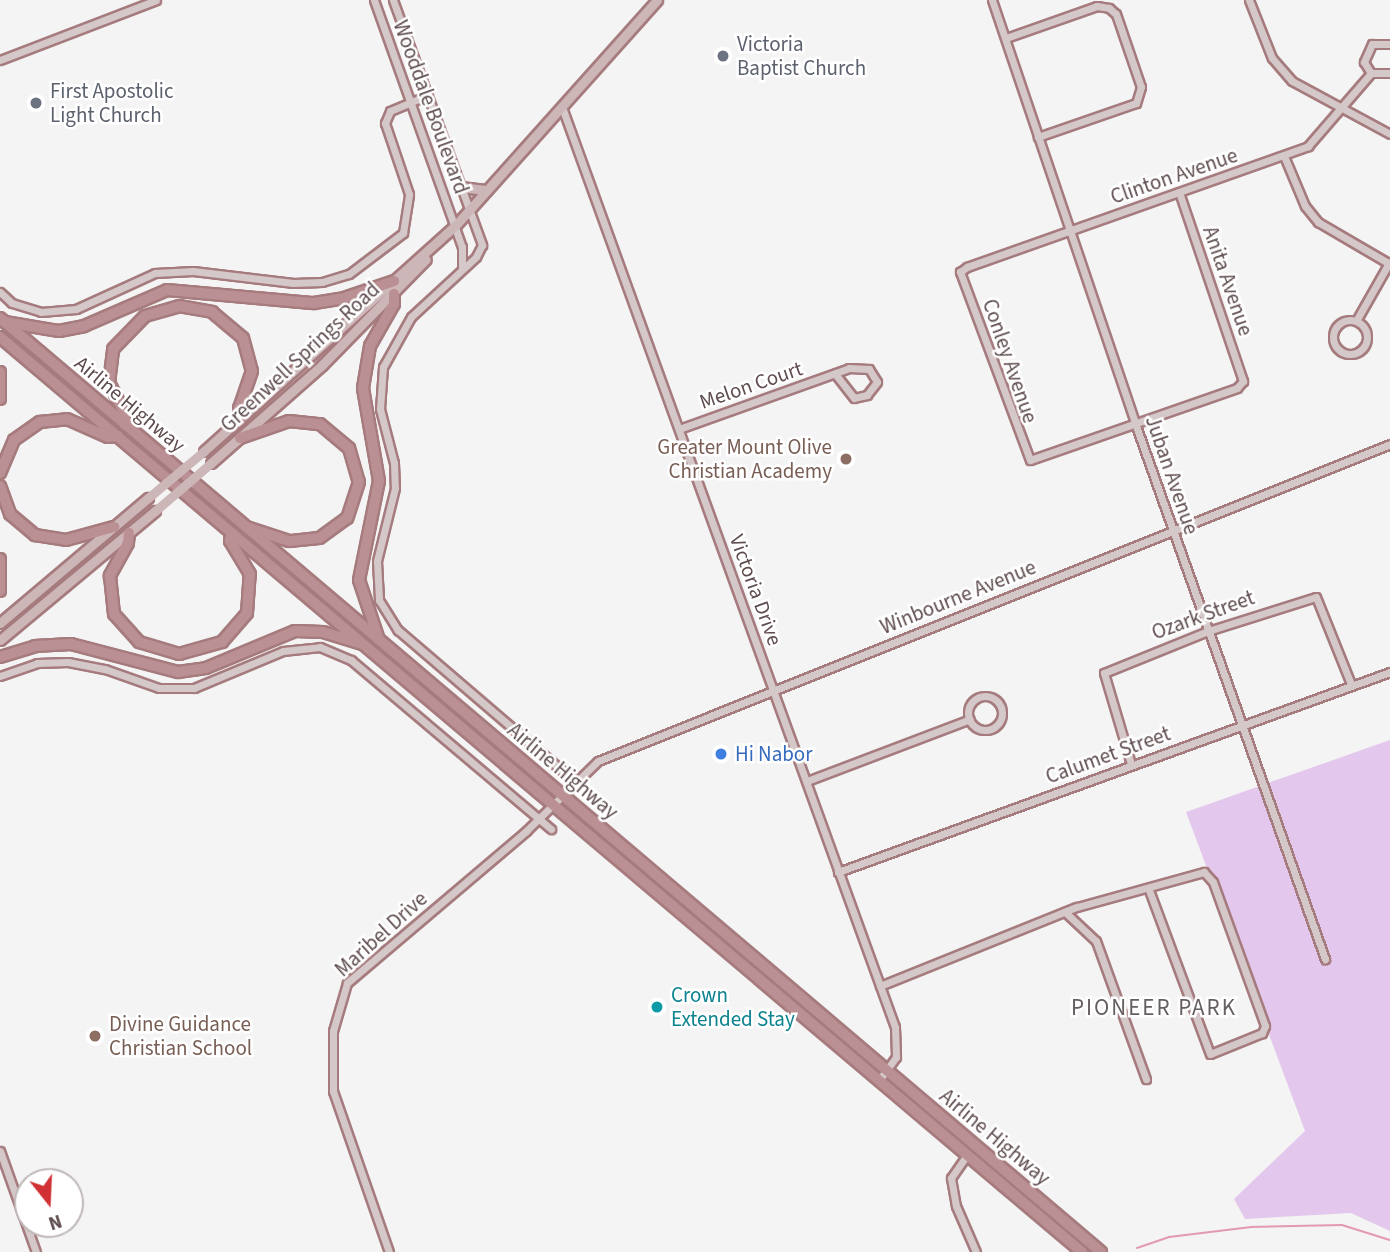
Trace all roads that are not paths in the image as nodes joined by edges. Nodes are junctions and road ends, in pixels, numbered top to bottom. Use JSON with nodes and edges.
{"nodes":[{"id":1,"x":156,"y":0,"type":"edge"},
{"id":2,"x":374,"y":0,"type":"edge"},
{"id":3,"x":393,"y":0,"type":"edge"},
{"id":4,"x":657,"y":0,"type":"edge"},
{"id":5,"x":992,"y":0,"type":"edge"},
{"id":6,"x":1249,"y":0,"type":"edge"},
{"id":7,"x":1006,"y":38,"type":"junction"},
{"id":8,"x":1390,"y":44,"type":"edge"},
{"id":9,"x":0,"y":60,"type":"edge"},
{"id":10,"x":1371,"y":73,"type":"junction"},
{"id":11,"x":1390,"y":74,"type":"edge"},
{"id":12,"x":428,"y":96,"type":"junction"},
{"id":13,"x":411,"y":102,"type":"junction"},
{"id":14,"x":1340,"y":109,"type":"junction"},
{"id":15,"x":563,"y":110,"type":"junction"},
{"id":16,"x":1390,"y":134,"type":"edge"},
{"id":17,"x":1038,"y":137,"type":"junction"},
{"id":18,"x":1284,"y":156,"type":"junction"},
{"id":19,"x":461,"y":187,"type":"junction"},
{"id":20,"x":489,"y":190,"type":"junction"},
{"id":21,"x":1179,"y":192,"type":"junction"},
{"id":22,"x":470,"y":211,"type":"junction"},
{"id":23,"x":454,"y":226,"type":"junction"},
{"id":24,"x":1072,"y":231,"type":"junction"},
{"id":25,"x":1390,"y":263,"type":"edge"},
{"id":26,"x":462,"y":268,"type":"junction"},
{"id":27,"x":960,"y":272,"type":"joint"},
{"id":28,"x":394,"y":281,"type":"junction"},
{"id":29,"x":0,"y":292,"type":"edge"},
{"id":30,"x":394,"y":294,"type":"junction"},
{"id":31,"x":2,"y":320,"type":"edge"},
{"id":32,"x":1356,"y":321,"type":"junction"},
{"id":33,"x":0,"y":337,"type":"edge"},
{"id":34,"x":0,"y":372,"type":"edge"},
{"id":35,"x":835,"y":374,"type":"junction"},
{"id":36,"x":0,"y":400,"type":"edge"},
{"id":37,"x":240,"y":420,"type":"junction"},
{"id":38,"x":1135,"y":423,"type":"junction"},
{"id":39,"x":125,"y":425,"type":"junction"},
{"id":40,"x":678,"y":429,"type":"junction"},
{"id":41,"x":118,"y":436,"type":"junction"},
{"id":42,"x":240,"y":438,"type":"junction"},
{"id":43,"x":1390,"y":444,"type":"edge"},
{"id":44,"x":0,"y":473,"type":"edge"},
{"id":45,"x":0,"y":486,"type":"edge"},
{"id":46,"x":114,"y":527,"type":"junction"},
{"id":47,"x":247,"y":527,"type":"junction"},
{"id":48,"x":1173,"y":531,"type":"junction"},
{"id":49,"x":129,"y":533,"type":"junction"},
{"id":50,"x":232,"y":533,"type":"junction"},
{"id":51,"x":0,"y":559,"type":"edge"},
{"id":52,"x":0,"y":591,"type":"edge"},
{"id":53,"x":0,"y":623,"type":"edge"},
{"id":54,"x":1208,"y":631,"type":"junction"},
{"id":55,"x":0,"y":640,"type":"edge"},
{"id":56,"x":379,"y":640,"type":"junction"},
{"id":57,"x":363,"y":644,"type":"junction"},
{"id":58,"x":0,"y":657,"type":"edge"},
{"id":59,"x":1390,"y":672,"type":"edge"},
{"id":60,"x":0,"y":676,"type":"edge"},
{"id":61,"x":1351,"y":684,"type":"junction"},
{"id":62,"x":774,"y":690,"type":"junction"},
{"id":63,"x":970,"y":719,"type":"junction"},
{"id":64,"x":1242,"y":725,"type":"junction"},
{"id":65,"x":1131,"y":764,"type":"junction"},
{"id":66,"x":574,"y":781,"type":"junction"},
{"id":67,"x":807,"y":781,"type":"junction"},
{"id":68,"x":561,"y":794,"type":"junction"},
{"id":69,"x":551,"y":804,"type":"junction"},
{"id":70,"x":538,"y":818,"type":"junction"},
{"id":71,"x":551,"y":829,"type":"dead end"},
{"id":72,"x":838,"y":872,"type":"junction"},
{"id":73,"x":1149,"y":890,"type":"junction"},
{"id":74,"x":1065,"y":912,"type":"junction"},
{"id":75,"x":717,"y":927,"type":"junction"},
{"id":76,"x":709,"y":937,"type":"junction"},
{"id":77,"x":1325,"y":959,"type":"dead end"},
{"id":78,"x":880,"y":986,"type":"junction"},
{"id":79,"x":887,"y":1071,"type":"junction"},
{"id":80,"x":1146,"y":1079,"type":"dead end"},
{"id":81,"x":879,"y":1080,"type":"junction"},
{"id":82,"x":978,"y":1148,"type":"junction"},
{"id":83,"x":0,"y":1151,"type":"edge"},
{"id":84,"x":967,"y":1155,"type":"junction"},
{"id":85,"x":1080,"y":1234,"type":"junction"},
{"id":86,"x":1072,"y":1244,"type":"junction"},
{"id":87,"x":36,"y":1252,"type":"edge"},
{"id":88,"x":389,"y":1252,"type":"edge"},
{"id":89,"x":976,"y":1252,"type":"edge"},
{"id":90,"x":1082,"y":1252,"type":"edge"},
{"id":91,"x":1101,"y":1252,"type":"edge"}],
"edges":[{"from":1,"to":9,"type":"street"},
{"from":2,"to":13,"type":"street","name":"Wooddale Boulevard"},
{"from":3,"to":12,"type":"street","name":"Wooddale Boulevard"},
{"from":4,"to":15,"type":"main road","name":"Greenwell Springs Road"},
{"from":5,"to":7,"type":"street","name":"Juban Avenue"},
{"from":6,"to":14,"type":"street"},
{"from":7,"to":17,"type":"street","name":"Juban Avenue"},
{"from":7,"to":17,"type":"street"},
{"from":8,"to":10,"type":"street"},
{"from":10,"to":11,"type":"street"},
{"from":10,"to":14,"type":"street","name":"Clinton Avenue"},
{"from":12,"to":13,"type":"street"},
{"from":12,"to":19,"type":"street","name":"Wooddale Boulevard"},
{"from":13,"to":23,"type":"street","name":"Wooddale Boulevard"},
{"from":13,"to":29,"type":"street"},
{"from":14,"to":16,"type":"street"},
{"from":14,"to":18,"type":"street","name":"Clinton Avenue"},
{"from":15,"to":20,"type":"main road","name":"Greenwell Springs Road"},
{"from":15,"to":40,"type":"street","name":"Victoria Drive"},
{"from":17,"to":24,"type":"street","name":"Juban Avenue"},
{"from":18,"to":21,"type":"street","name":"Clinton Avenue"},
{"from":18,"to":25,"type":"street"},
{"from":19,"to":20,"type":"main road"},
{"from":19,"to":22,"type":"street","name":"Wooddale Boulevard"},
{"from":20,"to":22,"type":"main road","name":"Greenwell Springs Road"},
{"from":21,"to":24,"type":"street","name":"Clinton Avenue"},
{"from":21,"to":38,"type":"street","name":"Anita Avenue"},
{"from":22,"to":23,"type":"main road","name":"Greenwell Springs Road"},
{"from":22,"to":26,"type":"street","name":"Wooddale Boulevard"},
{"from":23,"to":26,"type":"street","name":"Wooddale Boulevard"},
{"from":23,"to":28,"type":"main road","name":"Greenwell Springs Road"},
{"from":23,"to":30,"type":"main road","name":"Greenwell Springs Road"},
{"from":24,"to":27,"type":"street","name":"Clinton Avenue"},
{"from":24,"to":38,"type":"street","name":"Juban Avenue"},
{"from":25,"to":32,"type":"street"},
{"from":26,"to":66,"type":"street"},
{"from":27,"to":38,"type":"street","name":"Conley Avenue"},
{"from":28,"to":31,"type":"highway"},
{"from":28,"to":37,"type":"main road","name":"Greenwell Springs Road"},
{"from":30,"to":42,"type":"main road","name":"Greenwell Springs Road"},
{"from":30,"to":56,"type":"highway"},
{"from":31,"to":39,"type":"highway","name":"Airline Highway"},
{"from":32,"to":32,"type":"street"},
{"from":33,"to":41,"type":"highway","name":"Airline Highway"},
{"from":34,"to":36,"type":"highway"},
{"from":35,"to":35,"type":"street","name":"Melon Court"},
{"from":35,"to":40,"type":"street","name":"Melon Court"},
{"from":37,"to":39,"type":"highway"},
{"from":37,"to":46,"type":"main road","name":"Greenwell Springs Road","bridge":true},
{"from":38,"to":48,"type":"street","name":"Juban Avenue"},
{"from":39,"to":47,"type":"highway","name":"Airline Highway"},
{"from":40,"to":62,"type":"street","name":"Victoria Drive"},
{"from":41,"to":44,"type":"highway"},
{"from":41,"to":50,"type":"highway","name":"Airline Highway"},
{"from":42,"to":47,"type":"highway"},
{"from":42,"to":49,"type":"main road","name":"Greenwell Springs Road","bridge":true},
{"from":43,"to":48,"type":"street","name":"Winbourne Avenue"},
{"from":45,"to":46,"type":"highway"},
{"from":46,"to":53,"type":"main road","name":"Greenwell Springs Road"},
{"from":47,"to":56,"type":"highway","name":"Airline Highway"},
{"from":48,"to":54,"type":"street","name":"Juban Avenue"},
{"from":48,"to":62,"type":"street","name":"Winbourne Avenue"},
{"from":49,"to":50,"type":"highway"},
{"from":49,"to":55,"type":"main road","name":"Greenwell Springs Road"},
{"from":50,"to":57,"type":"highway","name":"Airline Highway"},
{"from":51,"to":52,"type":"highway"},
{"from":54,"to":61,"type":"street","name":"Ozark Street"},
{"from":54,"to":64,"type":"street","name":"Juban Avenue"},
{"from":54,"to":65,"type":"street","name":"Ozark Street"},
{"from":56,"to":68,"type":"highway","name":"Airline Highway"},
{"from":57,"to":58,"type":"highway"},
{"from":57,"to":69,"type":"highway","name":"Airline Highway"},
{"from":59,"to":61,"type":"street","name":"Calumet Street"},
{"from":60,"to":70,"type":"street"},
{"from":61,"to":64,"type":"street","name":"Calumet Street"},
{"from":62,"to":66,"type":"street","name":"Winbourne Avenue"},
{"from":62,"to":67,"type":"street","name":"Victoria Drive"},
{"from":63,"to":63,"type":"street"},
{"from":63,"to":67,"type":"street"},
{"from":64,"to":65,"type":"street","name":"Calumet Street"},
{"from":64,"to":77,"type":"street","name":"Juban Avenue"},
{"from":65,"to":72,"type":"street","name":"Calumet Street"},
{"from":66,"to":68,"type":"street","name":"Winbourne Avenue"},
{"from":67,"to":72,"type":"street","name":"Victoria Drive"},
{"from":68,"to":69,"type":"street","name":"Winbourne Avenue"},
{"from":68,"to":75,"type":"highway","name":"Airline Highway"},
{"from":69,"to":70,"type":"street","name":"Maribel Drive"},
{"from":69,"to":76,"type":"highway","name":"Airline Highway"},
{"from":70,"to":71,"type":"street"},
{"from":70,"to":88,"type":"street","name":"Maribel Drive"},
{"from":72,"to":78,"type":"street","name":"Victoria Drive"},
{"from":73,"to":73,"type":"street"},
{"from":73,"to":74,"type":"street"},
{"from":74,"to":78,"type":"street"},
{"from":74,"to":80,"type":"street"},
{"from":75,"to":76,"type":"highway"},
{"from":75,"to":79,"type":"highway","name":"Airline Highway"},
{"from":76,"to":81,"type":"highway","name":"Airline Highway"},
{"from":78,"to":79,"type":"street","name":"Victoria Drive"},
{"from":79,"to":81,"type":"street","name":"Victoria Drive"},
{"from":79,"to":82,"type":"highway","name":"Airline Highway"},
{"from":81,"to":84,"type":"highway","name":"Airline Highway"},
{"from":82,"to":84,"type":"highway"},
{"from":82,"to":85,"type":"highway","name":"Airline Highway"},
{"from":83,"to":87,"type":"street"},
{"from":84,"to":86,"type":"highway","name":"Airline Highway"},
{"from":84,"to":89,"type":"street"},
{"from":85,"to":86,"type":"highway"},
{"from":85,"to":91,"type":"highway","name":"Airline Highway"},
{"from":86,"to":90,"type":"highway","name":"Airline Highway"}]}
